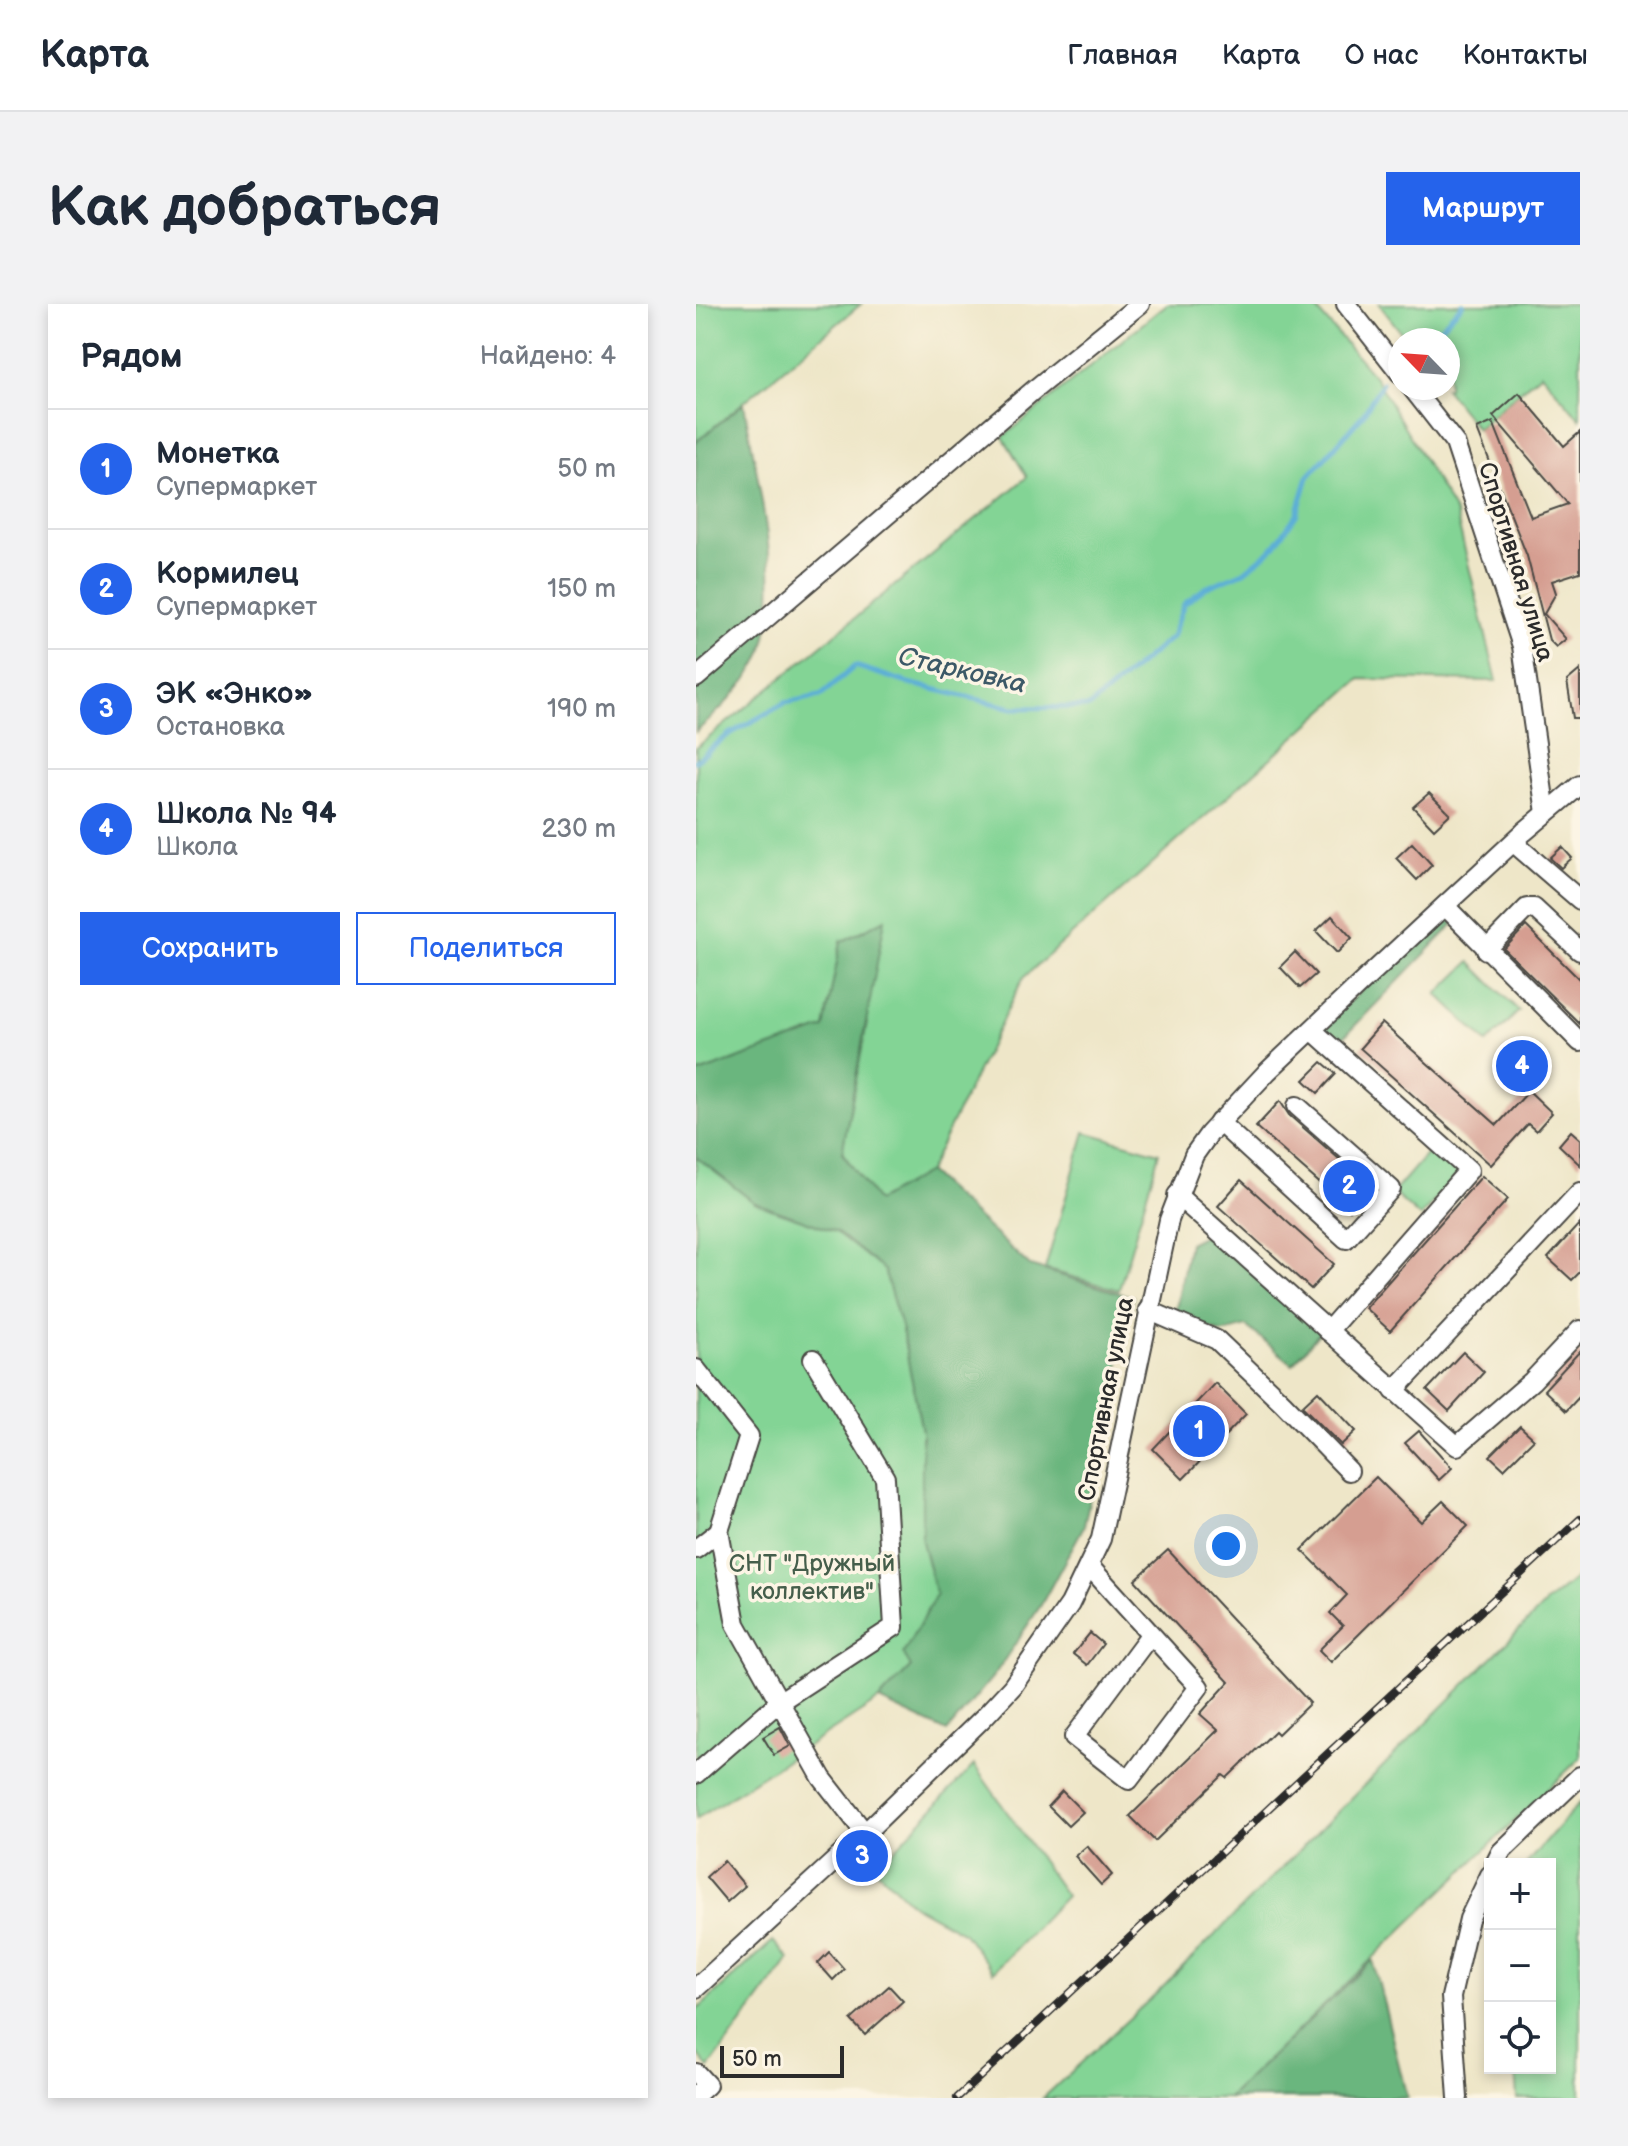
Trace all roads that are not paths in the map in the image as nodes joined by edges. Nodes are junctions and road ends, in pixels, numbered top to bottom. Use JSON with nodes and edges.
{"nodes":[{"id":1,"x":1140,"y":304,"type":"edge"},
{"id":2,"x":1346,"y":304,"type":"edge"},
{"id":3,"x":1388,"y":358,"type":"edge"},
{"id":4,"x":1421,"y":400,"type":"edge"},
{"id":5,"x":696,"y":678,"type":"edge"},
{"id":6,"x":1580,"y":785,"type":"edge"},
{"id":7,"x":1546,"y":813,"type":"junction"},
{"id":8,"x":1514,"y":843,"type":"junction"},
{"id":9,"x":1580,"y":900,"type":"edge"},
{"id":10,"x":1445,"y":906,"type":"junction"},
{"id":11,"x":1486,"y":950,"type":"junction"},
{"id":12,"x":1580,"y":951,"type":"edge"},
{"id":13,"x":1312,"y":1030,"type":"junction"},
{"id":14,"x":1580,"y":1042,"type":"edge"},
{"id":15,"x":1297,"y":1106,"type":"dead end"},
{"id":16,"x":1219,"y":1122,"type":"junction"},
{"id":17,"x":1580,"y":1192,"type":"edge"},
{"id":18,"x":1177,"y":1195,"type":"junction"},
{"id":19,"x":1148,"y":1310,"type":"junction"},
{"id":20,"x":1580,"y":1330,"type":"edge"},
{"id":21,"x":1328,"y":1331,"type":"junction"},
{"id":22,"x":813,"y":1359,"type":"dead end"},
{"id":23,"x":696,"y":1369,"type":"edge"},
{"id":24,"x":1394,"y":1391,"type":"junction"},
{"id":25,"x":1349,"y":1471,"type":"dead end"},
{"id":26,"x":719,"y":1531,"type":"junction"},
{"id":27,"x":696,"y":1549,"type":"edge"},
{"id":28,"x":1090,"y":1567,"type":"junction"},
{"id":29,"x":1150,"y":1635,"type":"junction"},
{"id":30,"x":779,"y":1702,"type":"junction"},
{"id":31,"x":696,"y":1774,"type":"edge"},
{"id":32,"x":1580,"y":1776,"type":"edge"},
{"id":33,"x":865,"y":1833,"type":"junction"},
{"id":34,"x":1498,"y":1858,"type":"edge"},
{"id":35,"x":1484,"y":1888,"type":"edge"},
{"id":36,"x":696,"y":1988,"type":"edge"},
{"id":37,"x":696,"y":2073,"type":"edge"},
{"id":38,"x":696,"y":2095,"type":"edge"},
{"id":39,"x":1458,"y":2098,"type":"edge"}],
"edges":[{"from":1,"to":5,"type":"street"},
{"from":2,"to":3,"type":"street"},
{"from":4,"to":7,"type":"street","name":"Спортивная улица"},
{"from":6,"to":7,"type":"street","name":"Спортивная улица"},
{"from":7,"to":8,"type":"street","name":"Спортивная улица"},
{"from":8,"to":9,"type":"street"},
{"from":8,"to":10,"type":"street","name":"Спортивная улица"},
{"from":10,"to":11,"type":"street"},
{"from":10,"to":13,"type":"street","name":"Спортивная улица"},
{"from":11,"to":12,"type":"street"},
{"from":11,"to":14,"type":"street"},
{"from":13,"to":16,"type":"street","name":"Спортивная улица"},
{"from":13,"to":21,"type":"street"},
{"from":15,"to":16,"type":"street"},
{"from":16,"to":18,"type":"street","name":"Спортивная улица"},
{"from":17,"to":24,"type":"street"},
{"from":18,"to":19,"type":"street","name":"Спортивная улица"},
{"from":18,"to":21,"type":"street"},
{"from":19,"to":25,"type":"street"},
{"from":19,"to":28,"type":"street","name":"Спортивная улица"},
{"from":20,"to":24,"type":"street"},
{"from":21,"to":24,"type":"street"},
{"from":22,"to":30,"type":"street"},
{"from":23,"to":26,"type":"street"},
{"from":26,"to":27,"type":"street"},
{"from":26,"to":30,"type":"street"},
{"from":28,"to":29,"type":"street"},
{"from":28,"to":33,"type":"street","name":"Спортивная улица"},
{"from":29,"to":29,"type":"street"},
{"from":30,"to":31,"type":"street"},
{"from":30,"to":33,"type":"street"},
{"from":32,"to":34,"type":"street"},
{"from":33,"to":36,"type":"street","name":"Спортивная улица"},
{"from":35,"to":39,"type":"street"},
{"from":37,"to":38,"type":"street"}]}
